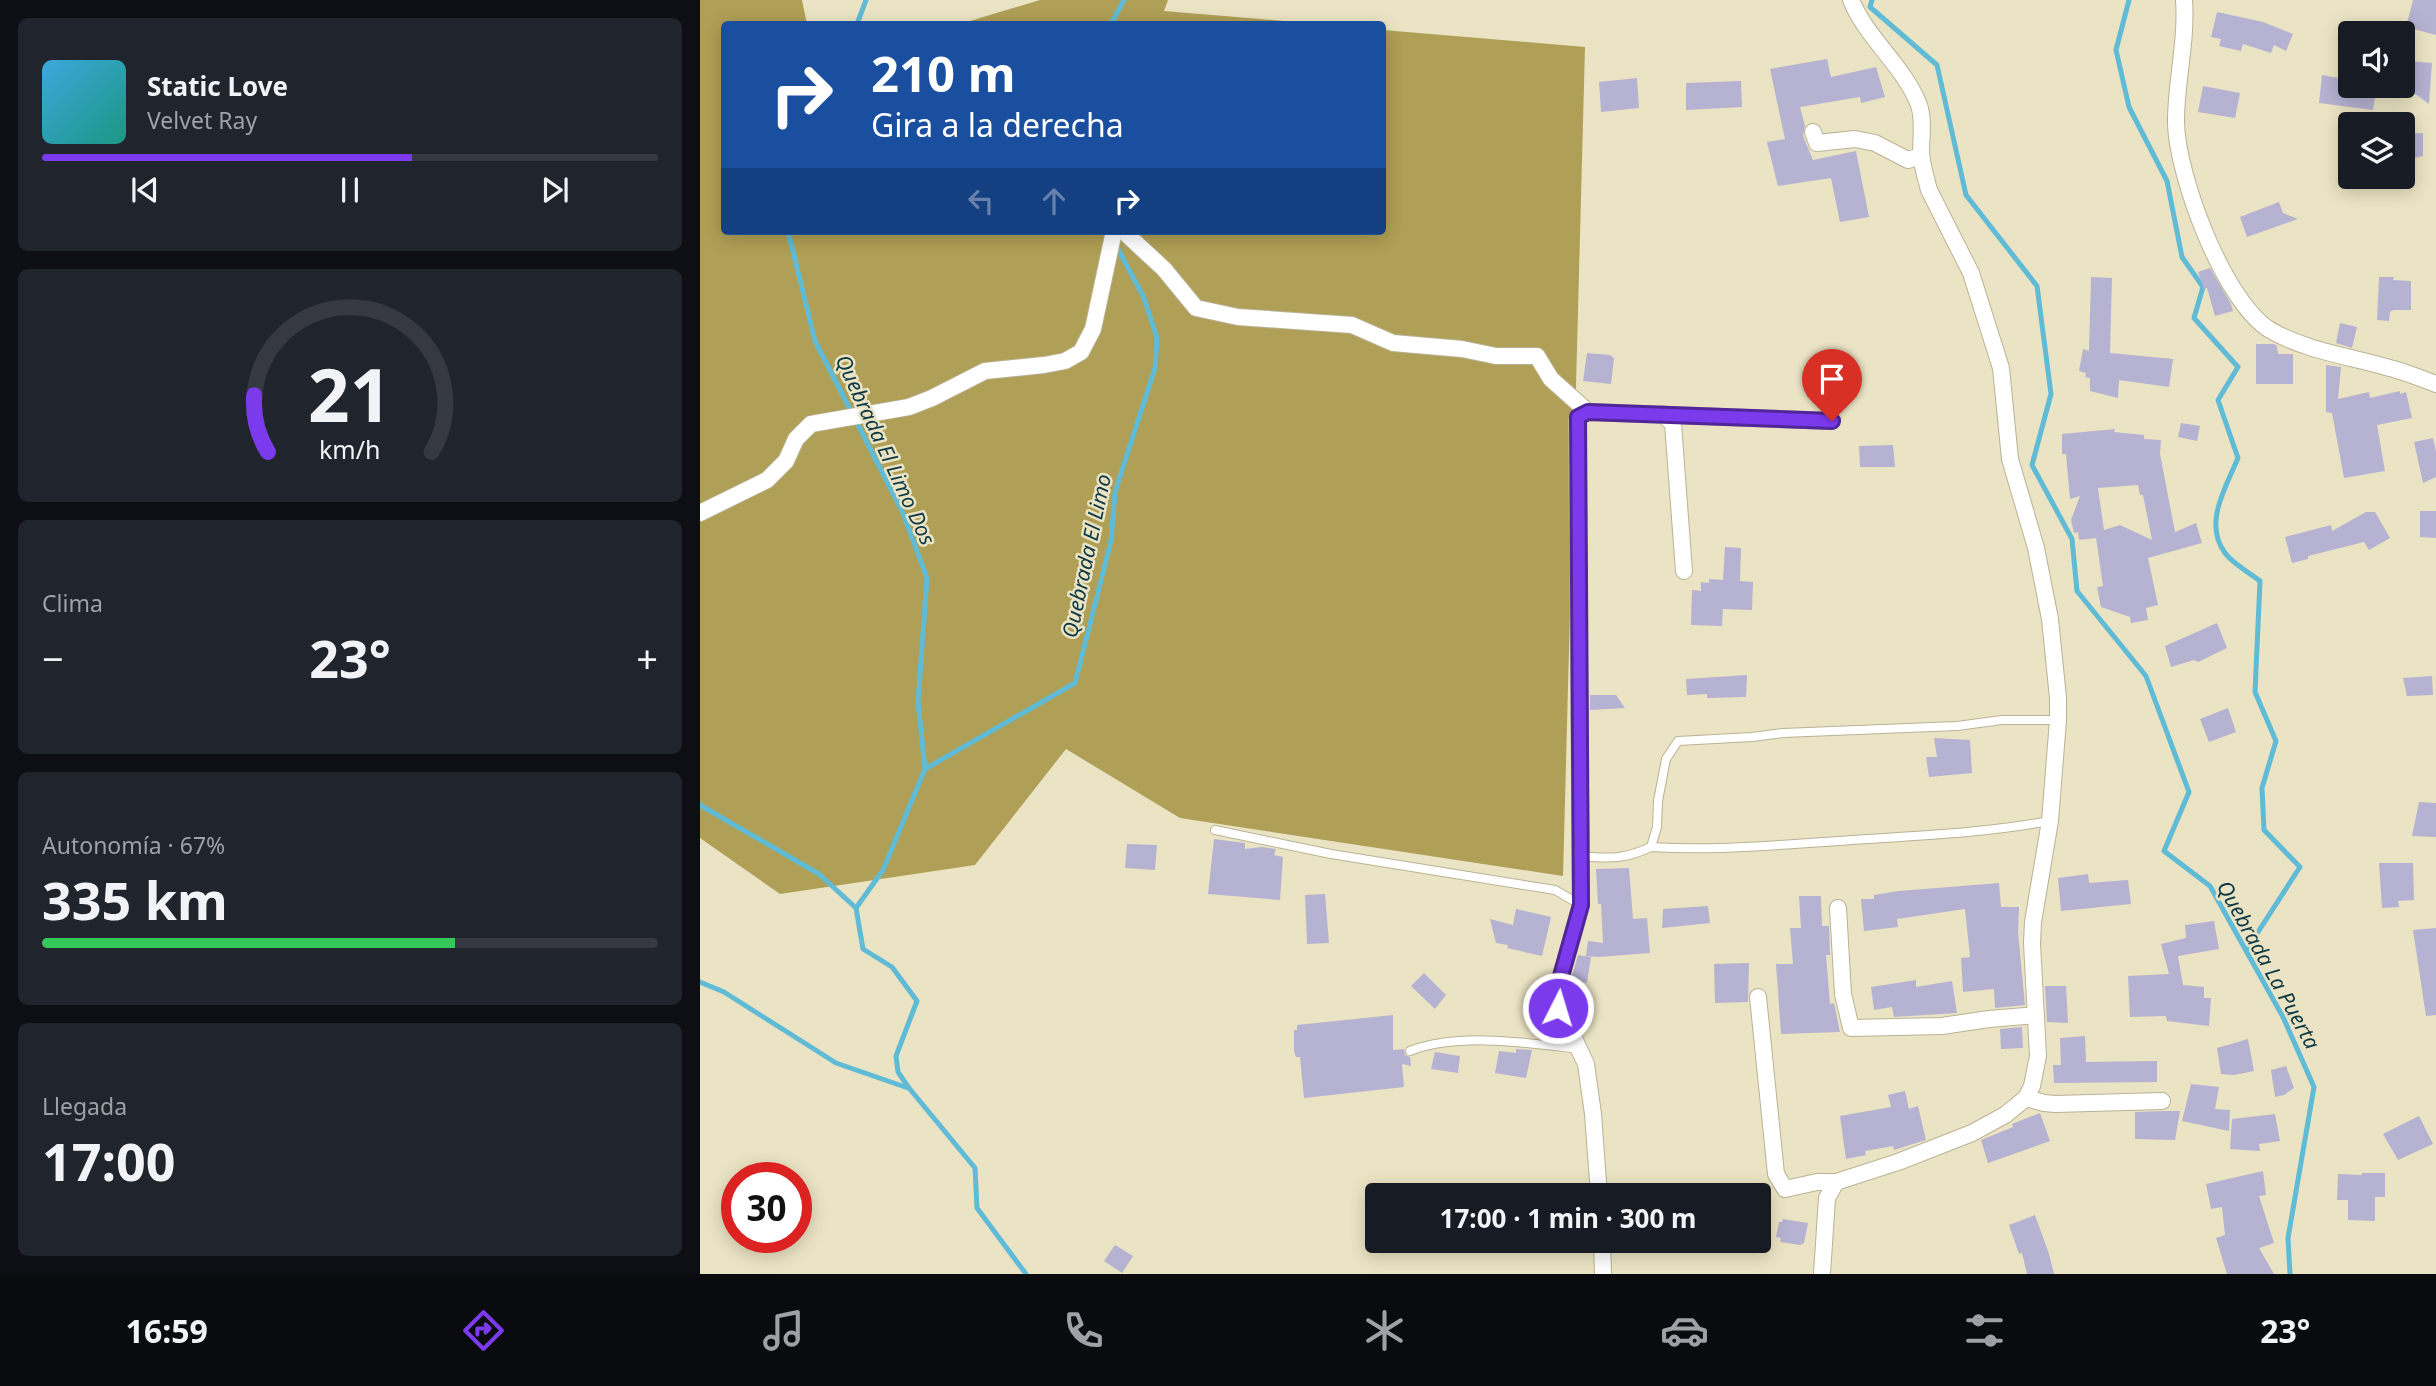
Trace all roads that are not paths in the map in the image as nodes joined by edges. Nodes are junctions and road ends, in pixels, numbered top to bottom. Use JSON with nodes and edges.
{"nodes":[{"id":1,"x":1851,"y":0,"type":"edge"},
{"id":2,"x":2184,"y":0,"type":"edge"},
{"id":3,"x":1813,"y":132,"type":"dead end"},
{"id":4,"x":1921,"y":156,"type":"junction"},
{"id":5,"x":1113,"y":235,"type":"edge"},
{"id":6,"x":1127,"y":235,"type":"edge"},
{"id":7,"x":2436,"y":384,"type":"edge"},
{"id":8,"x":1588,"y":412,"type":"junction"},
{"id":9,"x":1663,"y":414,"type":"junction"},
{"id":10,"x":1832,"y":421,"type":"dead end"},
{"id":11,"x":700,"y":513,"type":"edge"},
{"id":12,"x":1684,"y":571,"type":"dead end"},
{"id":13,"x":2058,"y":720,"type":"junction"},
{"id":14,"x":2050,"y":821,"type":"junction"},
{"id":15,"x":1215,"y":830,"type":"dead end"},
{"id":16,"x":1651,"y":847,"type":"junction"},
{"id":17,"x":1581,"y":856,"type":"junction"},
{"id":18,"x":1581,"y":905,"type":"junction"},
{"id":19,"x":1838,"y":908,"type":"dead end"},
{"id":20,"x":1758,"y":998,"type":"dead end"},
{"id":21,"x":2036,"y":1016,"type":"junction"},
{"id":22,"x":1580,"y":1049,"type":"junction"},
{"id":23,"x":1410,"y":1051,"type":"dead end"},
{"id":24,"x":2026,"y":1098,"type":"junction"},
{"id":25,"x":2162,"y":1101,"type":"dead end"},
{"id":26,"x":1836,"y":1182,"type":"junction"},
{"id":27,"x":1598,"y":1183,"type":"edge"},
{"id":28,"x":1602,"y":1253,"type":"edge"},
{"id":29,"x":1603,"y":1274,"type":"edge"},
{"id":30,"x":1822,"y":1274,"type":"edge"}],
"edges":[{"from":1,"to":4,"type":"street"},
{"from":2,"to":7,"type":"street"},
{"from":3,"to":4,"type":"street"},
{"from":4,"to":13,"type":"street"},
{"from":5,"to":11,"type":"street"},
{"from":6,"to":8,"type":"street"},
{"from":8,"to":9,"type":"street"},
{"from":8,"to":17,"type":"street"},
{"from":9,"to":10,"type":"street"},
{"from":9,"to":12,"type":"street"},
{"from":13,"to":14,"type":"street"},
{"from":13,"to":16,"type":"lane"},
{"from":14,"to":16,"type":"lane"},
{"from":14,"to":21,"type":"street"},
{"from":15,"to":18,"type":"lane"},
{"from":16,"to":17,"type":"lane"},
{"from":17,"to":18,"type":"street"},
{"from":18,"to":22,"type":"street"},
{"from":19,"to":21,"type":"street"},
{"from":20,"to":26,"type":"street"},
{"from":21,"to":24,"type":"street"},
{"from":22,"to":23,"type":"lane"},
{"from":22,"to":27,"type":"street"},
{"from":24,"to":25,"type":"street"},
{"from":24,"to":26,"type":"street"},
{"from":26,"to":30,"type":"street"},
{"from":28,"to":29,"type":"street"}]}
